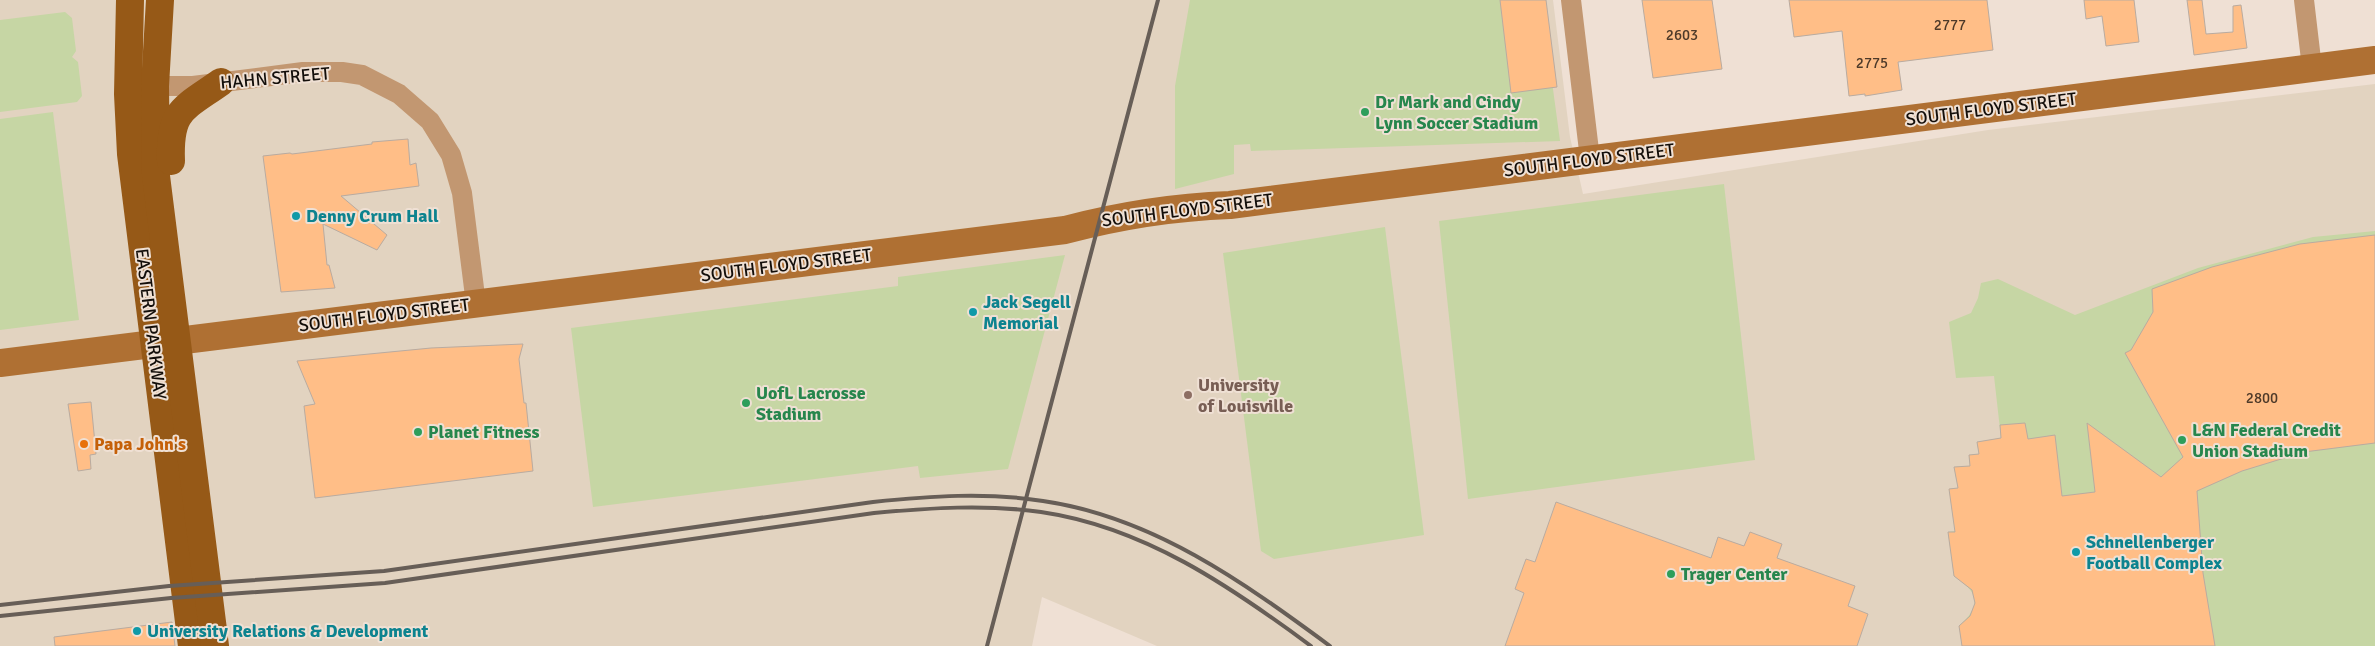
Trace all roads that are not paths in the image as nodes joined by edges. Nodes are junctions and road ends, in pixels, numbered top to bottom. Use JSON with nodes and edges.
{"nodes":[{"id":1,"x":130,"y":0,"type":"edge"},
{"id":2,"x":143,"y":0,"type":"edge"},
{"id":3,"x":160,"y":0,"type":"edge"},
{"id":4,"x":1570,"y":0,"type":"edge"},
{"id":5,"x":2304,"y":0,"type":"edge"},
{"id":6,"x":2375,"y":60,"type":"edge"},
{"id":7,"x":2312,"y":68,"type":"junction"},
{"id":8,"x":221,"y":82,"type":"junction"},
{"id":9,"x":155,"y":86,"type":"junction"},
{"id":10,"x":1590,"y":160,"type":"junction"},
{"id":11,"x":162,"y":229,"type":"junction"},
{"id":12,"x":156,"y":278,"type":"junction"},
{"id":13,"x":476,"y":304,"type":"junction"},
{"id":14,"x":155,"y":344,"type":"junction"},
{"id":15,"x":0,"y":363,"type":"edge"},
{"id":16,"x":193,"y":646,"type":"edge"},
{"id":17,"x":215,"y":646,"type":"edge"}],
"edges":[{"from":1,"to":12,"type":"main road","name":"EASTERN PARKWAY"},
{"from":2,"to":9,"type":"main road"},
{"from":3,"to":9,"type":"main road","name":"EASTERN PARKWAY"},
{"from":4,"to":10,"type":"street"},
{"from":5,"to":7,"type":"street"},
{"from":6,"to":7,"type":"street","name":"SOUTH FLOYD STREET"},
{"from":7,"to":10,"type":"street","name":"SOUTH FLOYD STREET"},
{"from":8,"to":9,"type":"street","name":"HAHN STREET"},
{"from":8,"to":11,"type":"main road"},
{"from":8,"to":13,"type":"street","name":"HAHN STREET"},
{"from":9,"to":11,"type":"main road","name":"EASTERN PARKWAY"},
{"from":10,"to":13,"type":"street","name":"SOUTH FLOYD STREET"},
{"from":11,"to":12,"type":"main road","name":"EASTERN PARKWAY"},
{"from":12,"to":16,"type":"main road","name":"EASTERN PARKWAY"},
{"from":12,"to":17,"type":"main road","name":"EASTERN PARKWAY"},
{"from":13,"to":14,"type":"street","name":"SOUTH FLOYD STREET"},
{"from":14,"to":15,"type":"street","name":"SOUTH FLOYD STREET"},
{"from":14,"to":16,"type":"street"}]}
